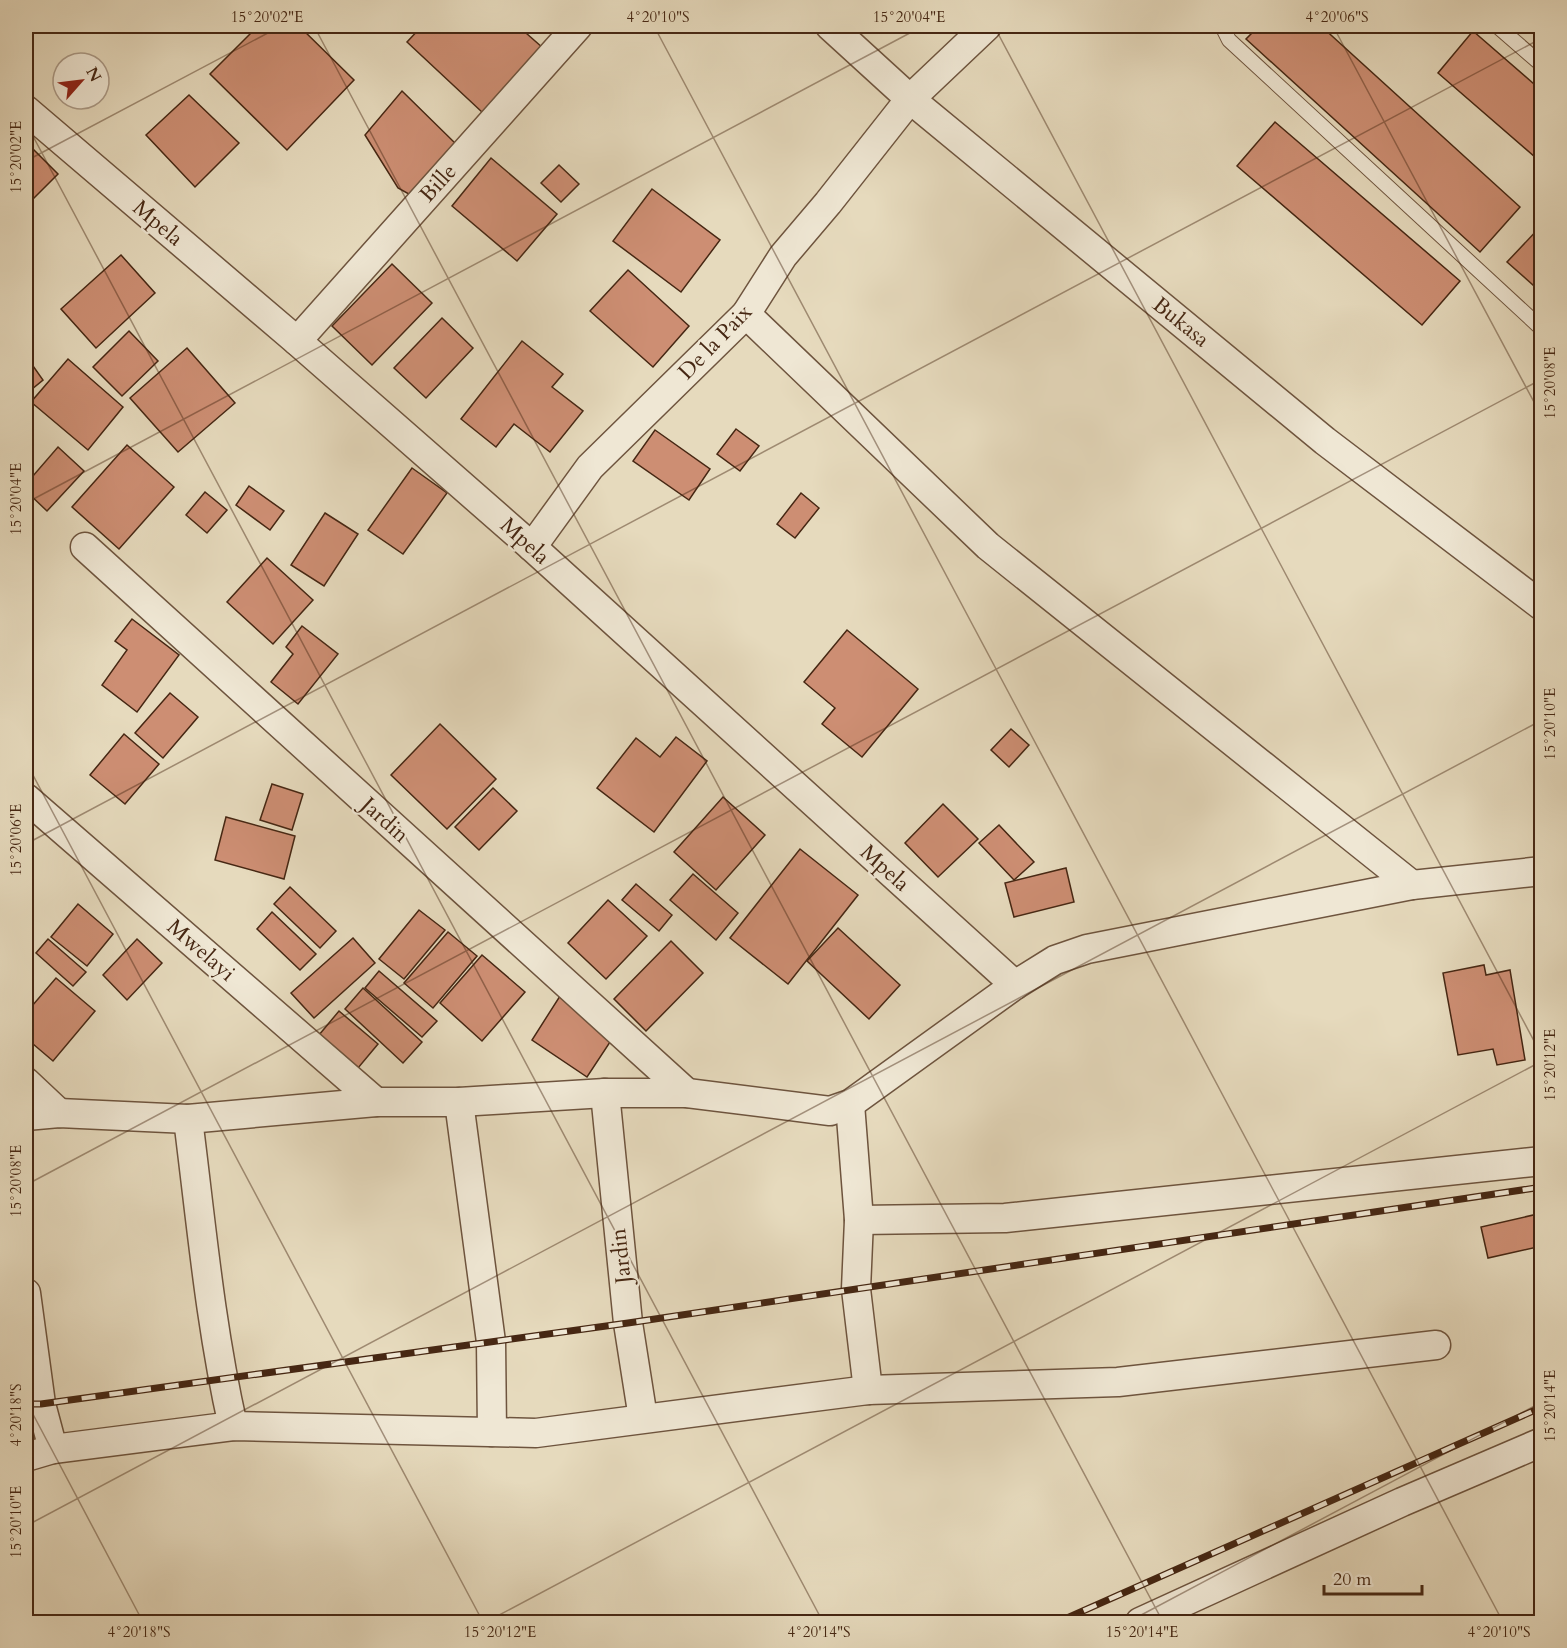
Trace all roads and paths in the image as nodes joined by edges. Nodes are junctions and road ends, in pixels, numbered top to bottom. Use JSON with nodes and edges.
{"nodes":[{"id":1,"x":578,"y":26,"type":"edge"},
{"id":2,"x":830,"y":26,"type":"edge"},
{"id":3,"x":987,"y":26,"type":"edge"},
{"id":4,"x":1222,"y":26,"type":"edge"},
{"id":5,"x":1497,"y":26,"type":"edge"},
{"id":6,"x":1542,"y":64,"type":"edge"},
{"id":7,"x":909,"y":99,"type":"junction"},
{"id":8,"x":26,"y":110,"type":"edge"},
{"id":9,"x":746,"y":314,"type":"junction"},
{"id":10,"x":1542,"y":329,"type":"edge"},
{"id":11,"x":297,"y":341,"type":"junction"},
{"id":12,"x":85,"y":547,"type":"dead end"},
{"id":13,"x":532,"y":547,"type":"junction"},
{"id":14,"x":1542,"y":606,"type":"edge"},
{"id":15,"x":26,"y":798,"type":"edge"},
{"id":16,"x":1542,"y":871,"type":"edge"},
{"id":17,"x":1412,"y":885,"type":"junction"},
{"id":18,"x":1015,"y":985,"type":"junction"},
{"id":19,"x":26,"y":1082,"type":"edge"},
{"id":20,"x":605,"y":1093,"type":"junction"},
{"id":21,"x":687,"y":1093,"type":"junction"},
{"id":22,"x":376,"y":1102,"type":"junction"},
{"id":23,"x":459,"y":1102,"type":"junction"},
{"id":24,"x":850,"y":1104,"type":"junction"},
{"id":25,"x":60,"y":1113,"type":"junction"},
{"id":26,"x":26,"y":1116,"type":"edge"},
{"id":27,"x":188,"y":1119,"type":"junction"},
{"id":28,"x":1542,"y":1161,"type":"edge"},
{"id":29,"x":858,"y":1220,"type":"junction"},
{"id":30,"x":26,"y":1293,"type":"edge"},
{"id":31,"x":1436,"y":1345,"type":"dead end"},
{"id":32,"x":868,"y":1390,"type":"junction"},
{"id":33,"x":644,"y":1418,"type":"junction"},
{"id":34,"x":233,"y":1426,"type":"junction"},
{"id":35,"x":492,"y":1432,"type":"junction"},
{"id":36,"x":1542,"y":1442,"type":"edge"},
{"id":37,"x":53,"y":1449,"type":"junction"},
{"id":38,"x":26,"y":1457,"type":"edge"},
{"id":39,"x":1140,"y":1623,"type":"edge"}],
"edges":[{"from":1,"to":11,"type":"street","name":"Bille"},
{"from":2,"to":7,"type":"street","name":"Bukasa"},
{"from":3,"to":7,"type":"street","name":"De la Paix"},
{"from":4,"to":10,"type":"lane"},
{"from":5,"to":6,"type":"lane"},
{"from":7,"to":9,"type":"street","name":"De la Paix"},
{"from":7,"to":14,"type":"street","name":"Bukasa"},
{"from":8,"to":11,"type":"street","name":"Mpela"},
{"from":9,"to":13,"type":"street","name":"De la Paix"},
{"from":9,"to":17,"type":"street"},
{"from":11,"to":13,"type":"street","name":"Mpela"},
{"from":12,"to":21,"type":"street","name":"Jardin"},
{"from":13,"to":18,"type":"street","name":"Mpela"},
{"from":15,"to":22,"type":"street","name":"Mwelayi"},
{"from":16,"to":17,"type":"street"},
{"from":17,"to":18,"type":"street"},
{"from":18,"to":24,"type":"street"},
{"from":19,"to":25,"type":"street"},
{"from":20,"to":21,"type":"street"},
{"from":20,"to":23,"type":"street"},
{"from":20,"to":33,"type":"street","name":"Jardin"},
{"from":21,"to":24,"type":"street"},
{"from":22,"to":23,"type":"street"},
{"from":22,"to":27,"type":"street"},
{"from":23,"to":35,"type":"street"},
{"from":24,"to":29,"type":"street"},
{"from":25,"to":26,"type":"street"},
{"from":25,"to":27,"type":"street"},
{"from":27,"to":34,"type":"street"},
{"from":28,"to":29,"type":"street"},
{"from":29,"to":32,"type":"street"},
{"from":30,"to":37,"type":"street"},
{"from":31,"to":32,"type":"street"},
{"from":32,"to":33,"type":"street"},
{"from":33,"to":35,"type":"street"},
{"from":34,"to":35,"type":"street"},
{"from":34,"to":37,"type":"street"},
{"from":36,"to":39,"type":"street"},
{"from":37,"to":38,"type":"street"}]}
